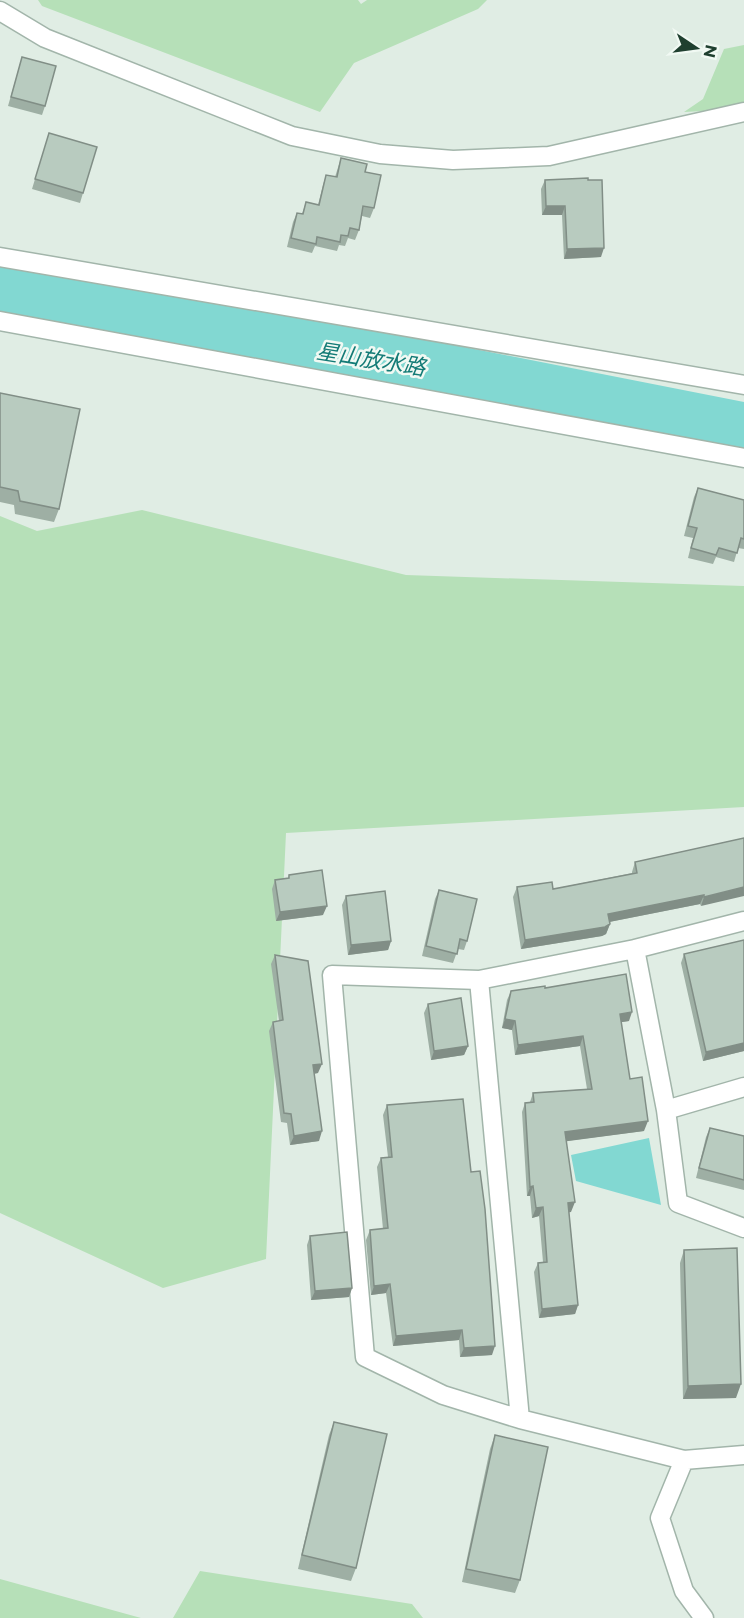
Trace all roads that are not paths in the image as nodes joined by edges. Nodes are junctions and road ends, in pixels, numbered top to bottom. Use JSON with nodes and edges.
{"nodes":[{"id":1,"x":0,"y":11,"type":"edge"},
{"id":2,"x":744,"y":112,"type":"edge"},
{"id":3,"x":0,"y":257,"type":"edge"},
{"id":4,"x":0,"y":321,"type":"edge"},
{"id":5,"x":744,"y":385,"type":"edge"},
{"id":6,"x":744,"y":458,"type":"edge"},
{"id":7,"x":744,"y":921,"type":"edge"},
{"id":8,"x":635,"y":949,"type":"junction"},
{"id":9,"x":479,"y":980,"type":"junction"},
{"id":10,"x":744,"y":1088,"type":"edge"},
{"id":11,"x":666,"y":1110,"type":"junction"},
{"id":12,"x":744,"y":1228,"type":"edge"},
{"id":13,"x":520,"y":1419,"type":"junction"},
{"id":14,"x":744,"y":1455,"type":"edge"},
{"id":15,"x":684,"y":1460,"type":"junction"},
{"id":16,"x":704,"y":1618,"type":"edge"}],
"edges":[{"from":1,"to":2,"type":"street"},
{"from":3,"to":5,"type":"street"},
{"from":4,"to":6,"type":"street"},
{"from":7,"to":8,"type":"street"},
{"from":8,"to":9,"type":"street"},
{"from":8,"to":11,"type":"street"},
{"from":9,"to":13,"type":"street"},
{"from":9,"to":13,"type":"street"},
{"from":10,"to":11,"type":"street"},
{"from":11,"to":12,"type":"street"},
{"from":13,"to":15,"type":"street"},
{"from":14,"to":15,"type":"street"},
{"from":15,"to":16,"type":"street"}]}
